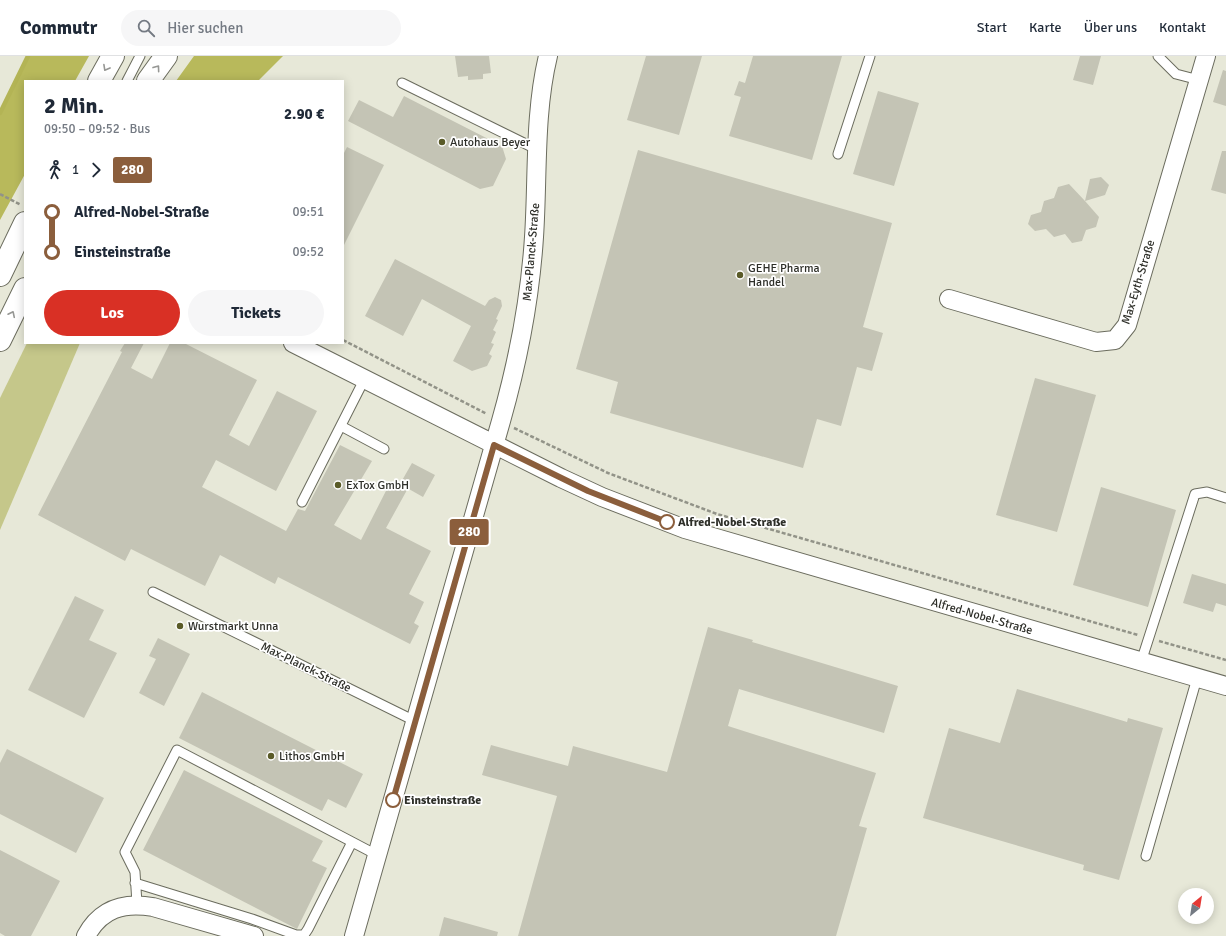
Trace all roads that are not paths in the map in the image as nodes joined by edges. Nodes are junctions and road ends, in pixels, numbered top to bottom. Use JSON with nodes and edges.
{"nodes":[{"id":1,"x":113,"y":56,"type":"edge"},
{"id":2,"x":140,"y":56,"type":"edge"},
{"id":3,"x":166,"y":56,"type":"edge"},
{"id":4,"x":548,"y":56,"type":"edge"},
{"id":5,"x":870,"y":56,"type":"edge"},
{"id":6,"x":1158,"y":56,"type":"edge"},
{"id":7,"x":1206,"y":56,"type":"edge"},
{"id":8,"x":100,"y":80,"type":"edge"},
{"id":9,"x":128,"y":80,"type":"edge"},
{"id":10,"x":149,"y":80,"type":"edge"},
{"id":11,"x":1199,"y":80,"type":"junction"},
{"id":12,"x":402,"y":83,"type":"dead end"},
{"id":13,"x":538,"y":150,"type":"junction"},
{"id":14,"x":838,"y":154,"type":"dead end"},
{"id":15,"x":22,"y":229,"type":"edge"},
{"id":16,"x":0,"y":275,"type":"edge"},
{"id":17,"x":24,"y":291,"type":"edge"},
{"id":18,"x":949,"y":299,"type":"dead end"},
{"id":19,"x":0,"y":340,"type":"edge"},
{"id":20,"x":294,"y":344,"type":"edge"},
{"id":21,"x":364,"y":380,"type":"junction"},
{"id":22,"x":341,"y":426,"type":"junction"},
{"id":23,"x":494,"y":445,"type":"junction"},
{"id":24,"x":384,"y":449,"type":"dead end"},
{"id":25,"x":1226,"y":498,"type":"edge"},
{"id":26,"x":302,"y":502,"type":"dead end"},
{"id":27,"x":153,"y":592,"type":"dead end"},
{"id":28,"x":1141,"y":662,"type":"junction"},
{"id":29,"x":1197,"y":678,"type":"junction"},
{"id":30,"x":1226,"y":686,"type":"edge"},
{"id":31,"x":415,"y":721,"type":"junction"},
{"id":32,"x":352,"y":842,"type":"junction"},
{"id":33,"x":376,"y":855,"type":"junction"},
{"id":34,"x":1146,"y":856,"type":"dead end"},
{"id":35,"x":135,"y":883,"type":"junction"},
{"id":36,"x":137,"y":904,"type":"junction"},
{"id":37,"x":86,"y":936,"type":"edge"},
{"id":38,"x":254,"y":936,"type":"edge"},
{"id":39,"x":354,"y":936,"type":"edge"}],
"edges":[{"from":1,"to":8,"type":"highway","one_way":true},
{"from":2,"to":9,"type":"lane"},
{"from":10,"to":3,"type":"highway","one_way":true},
{"from":4,"to":13,"type":"street","name":"Max-Planck-Straße"},
{"from":5,"to":14,"type":"lane"},
{"from":6,"to":11,"type":"lane"},
{"from":7,"to":11,"type":"street","name":"Max-Eyth-Straße"},
{"from":11,"to":18,"type":"street","name":"Max-Eyth-Straße"},
{"from":12,"to":13,"type":"lane"},
{"from":13,"to":23,"type":"street","name":"Max-Planck-Straße"},
{"from":15,"to":16,"type":"highway"},
{"from":19,"to":17,"type":"highway","one_way":true},
{"from":20,"to":21,"type":"street"},
{"from":21,"to":22,"type":"lane"},
{"from":21,"to":23,"type":"street"},
{"from":22,"to":24,"type":"lane"},
{"from":22,"to":26,"type":"lane"},
{"from":23,"to":28,"type":"street","name":"Alfred-Nobel-Straße"},
{"from":23,"to":31,"type":"street","name":"Max-Planck-Straße"},
{"from":25,"to":28,"type":"lane"},
{"from":27,"to":31,"type":"lane","name":"Max-Planck-Straße"},
{"from":28,"to":29,"type":"street","name":"Alfred-Nobel-Straße"},
{"from":29,"to":30,"type":"street","name":"Alfred-Nobel-Straße"},
{"from":29,"to":34,"type":"lane"},
{"from":31,"to":33,"type":"street","name":"Max-Planck-Straße"},
{"from":32,"to":33,"type":"lane"},
{"from":32,"to":35,"type":"lane"},
{"from":32,"to":35,"type":"lane"},
{"from":33,"to":39,"type":"street","name":"Max-Planck-Straße"},
{"from":35,"to":36,"type":"lane"},
{"from":36,"to":37,"type":"street"},
{"from":36,"to":38,"type":"street"}]}
